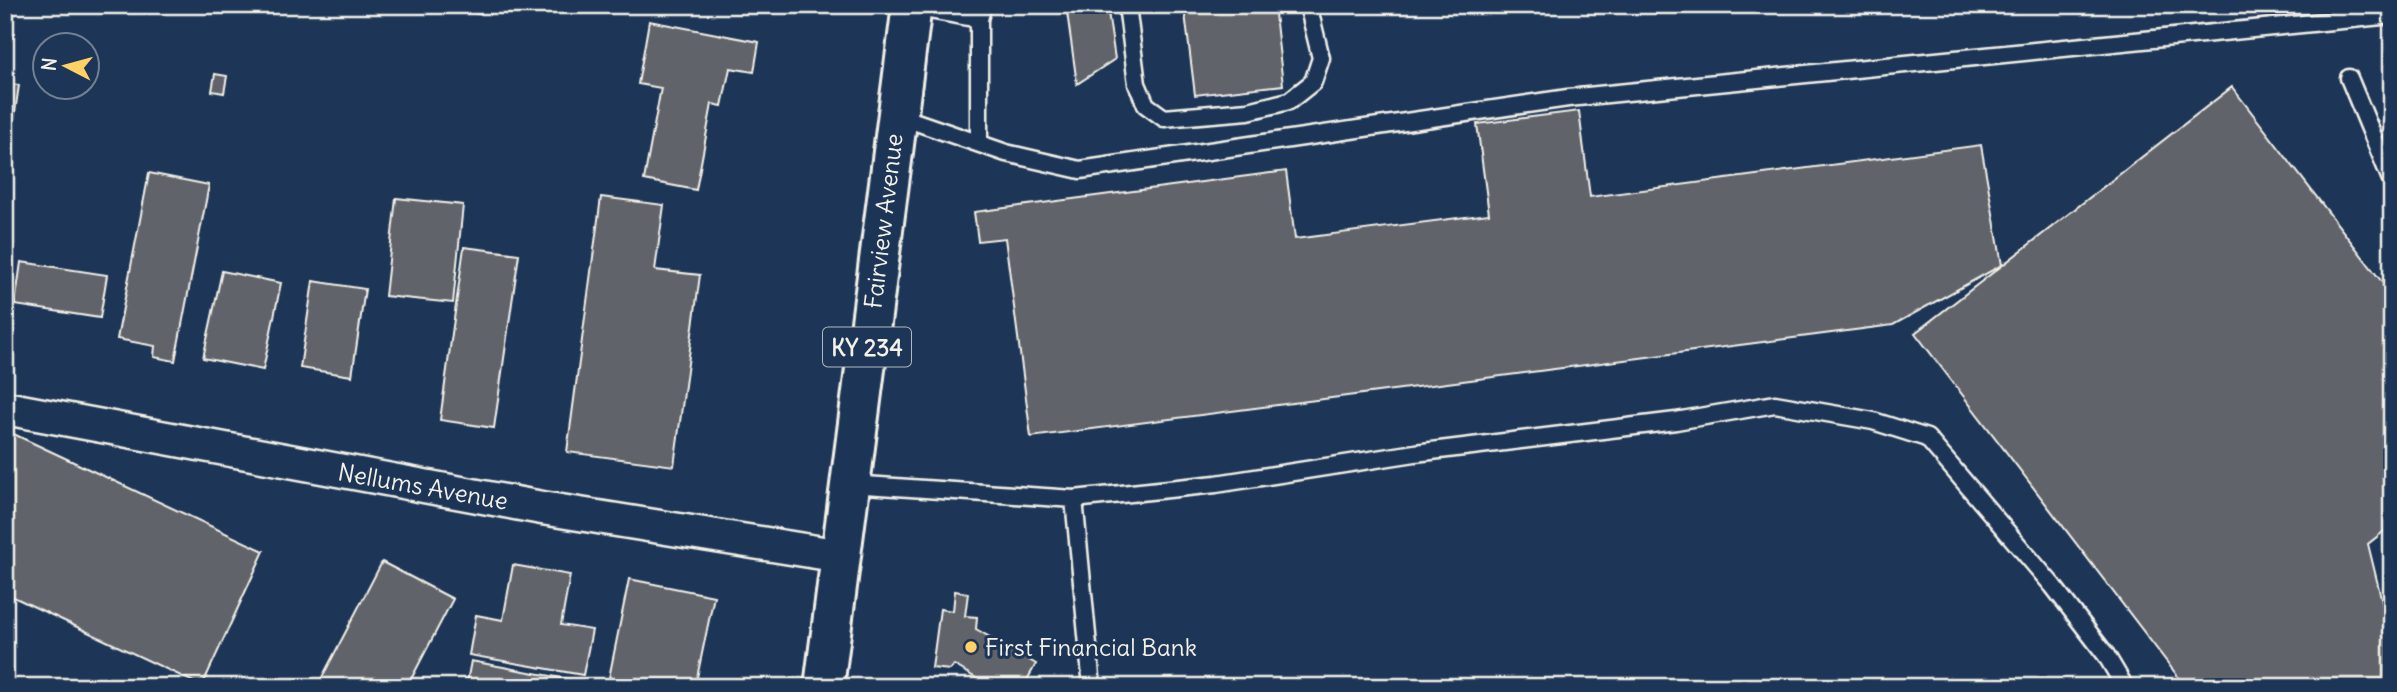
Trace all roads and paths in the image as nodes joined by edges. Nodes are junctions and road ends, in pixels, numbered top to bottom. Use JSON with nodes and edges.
{"nodes":[{"id":1,"x":1127,"y":5,"type":"edge"},
{"id":2,"x":1308,"y":5,"type":"edge"},
{"id":3,"x":912,"y":6,"type":"edge"},
{"id":4,"x":981,"y":12,"type":"edge"},
{"id":5,"x":2392,"y":15,"type":"edge"},
{"id":6,"x":2349,"y":78,"type":"dead end"},
{"id":7,"x":896,"y":115,"type":"junction"},
{"id":8,"x":979,"y":143,"type":"junction"},
{"id":9,"x":2392,"y":182,"type":"edge"},
{"id":10,"x":5,"y":408,"type":"edge"},
{"id":11,"x":850,"y":485,"type":"junction"},
{"id":12,"x":1074,"y":499,"type":"junction"},
{"id":13,"x":841,"y":556,"type":"junction"},
{"id":14,"x":824,"y":687,"type":"edge"},
{"id":15,"x":1092,"y":687,"type":"edge"},
{"id":16,"x":2125,"y":687,"type":"edge"}],
"edges":[{"from":1,"to":2,"type":"lane"},
{"from":3,"to":4,"type":"lane"},
{"from":3,"to":7,"type":"main road","name":"Fairview Avenue","number":"KY 234"},
{"from":4,"to":8,"type":"lane"},
{"from":5,"to":8,"type":"lane"},
{"from":6,"to":9,"type":"lane"},
{"from":7,"to":8,"type":"lane"},
{"from":7,"to":11,"type":"main road","name":"Fairview Avenue","number":"KY 234"},
{"from":10,"to":13,"type":"street","name":"Nellums Avenue"},
{"from":11,"to":12,"type":"lane"},
{"from":11,"to":13,"type":"main road","name":"Fairview Avenue","number":"KY 234"},
{"from":12,"to":15,"type":"lane"},
{"from":12,"to":16,"type":"lane"},
{"from":13,"to":14,"type":"main road","name":"Fairview Avenue","number":"KY 234"}]}
